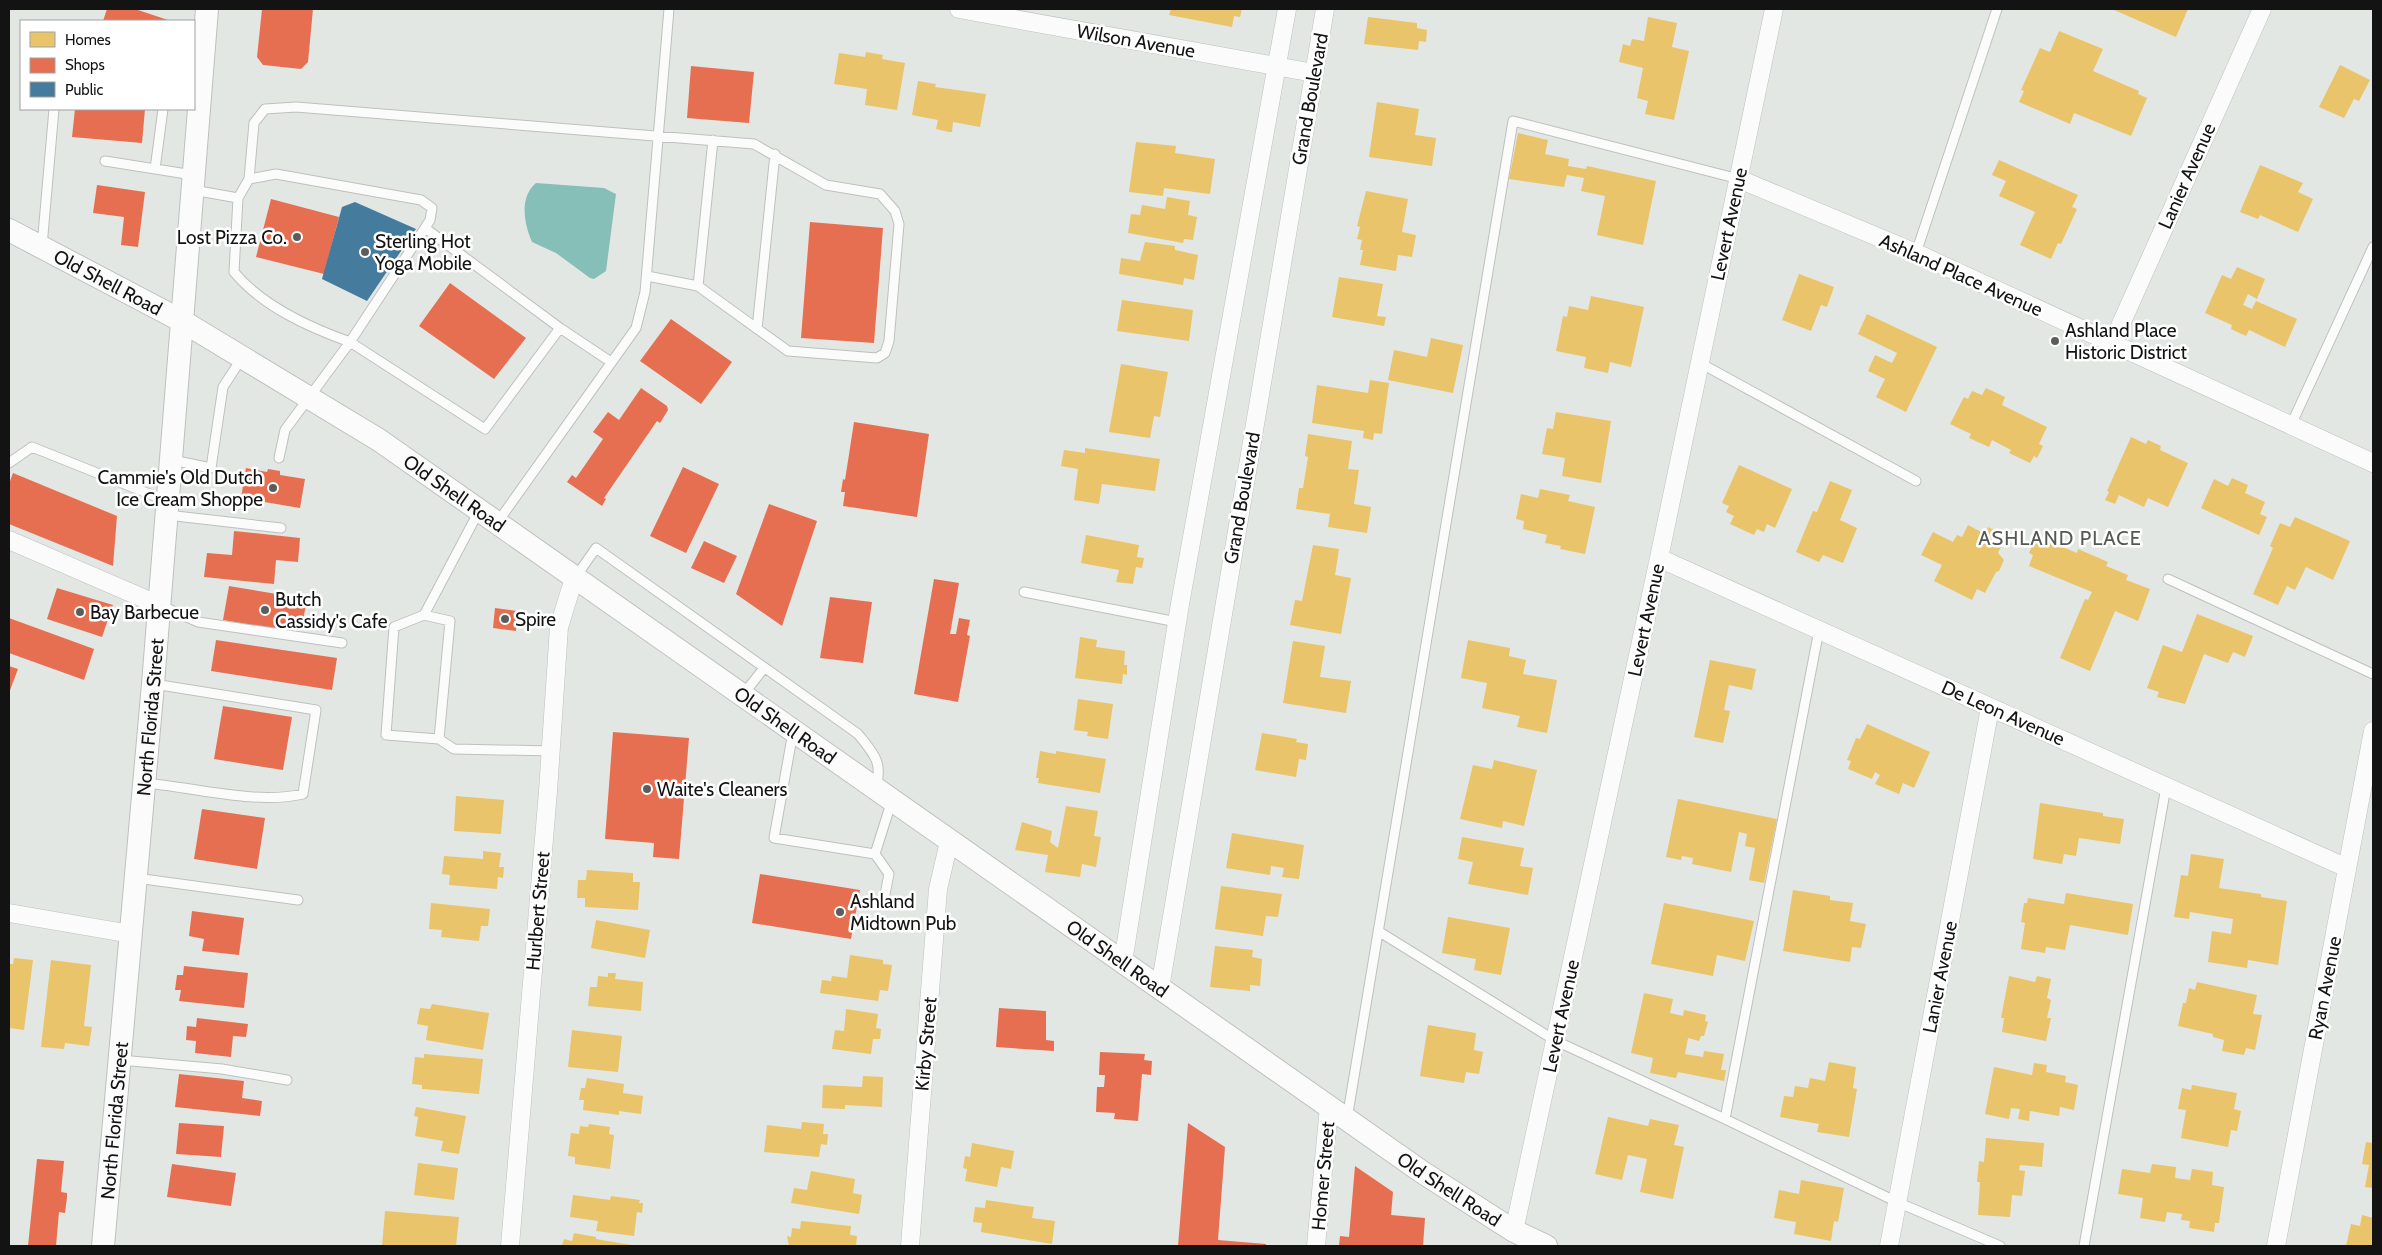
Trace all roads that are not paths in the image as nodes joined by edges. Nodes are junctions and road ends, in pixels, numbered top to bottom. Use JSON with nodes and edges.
{"nodes":[{"id":1,"x":208,"y":9,"type":"edge"},
{"id":2,"x":669,"y":9,"type":"edge"},
{"id":3,"x":959,"y":9,"type":"edge"},
{"id":4,"x":1287,"y":9,"type":"edge"},
{"id":5,"x":1325,"y":9,"type":"edge"},
{"id":6,"x":1774,"y":9,"type":"edge"},
{"id":7,"x":1997,"y":9,"type":"edge"},
{"id":8,"x":2262,"y":9,"type":"edge"},
{"id":9,"x":1278,"y":66,"type":"junction"},
{"id":10,"x":1314,"y":73,"type":"junction"},
{"id":11,"x":54,"y":110,"type":"edge"},
{"id":12,"x":162,"y":110,"type":"edge"},
{"id":13,"x":658,"y":136,"type":"junction"},
{"id":14,"x":713,"y":140,"type":"junction"},
{"id":15,"x":775,"y":154,"type":"junction"},
{"id":16,"x":105,"y":161,"type":"dead end"},
{"id":17,"x":155,"y":169,"type":"junction"},
{"id":18,"x":250,"y":179,"type":"junction"},
{"id":19,"x":1738,"y":179,"type":"junction"},
{"id":20,"x":193,"y":182,"type":"junction"},
{"id":21,"x":238,"y":198,"type":"junction"},
{"id":22,"x":425,"y":228,"type":"junction"},
{"id":23,"x":9,"y":230,"type":"edge"},
{"id":24,"x":42,"y":247,"type":"junction"},
{"id":25,"x":2373,"y":247,"type":"edge"},
{"id":26,"x":1916,"y":253,"type":"junction"},
{"id":27,"x":647,"y":276,"type":"junction"},
{"id":28,"x":698,"y":286,"type":"junction"},
{"id":29,"x":182,"y":321,"type":"junction"},
{"id":30,"x":560,"y":328,"type":"junction"},
{"id":31,"x":757,"y":329,"type":"junction"},
{"id":32,"x":350,"y":342,"type":"junction"},
{"id":33,"x":2112,"y":344,"type":"junction"},
{"id":34,"x":243,"y":356,"type":"junction"},
{"id":35,"x":611,"y":362,"type":"junction"},
{"id":36,"x":1700,"y":363,"type":"junction"},
{"id":37,"x":309,"y":396,"type":"junction"},
{"id":38,"x":2291,"y":426,"type":"junction"},
{"id":39,"x":279,"y":458,"type":"dead end"},
{"id":40,"x":171,"y":460,"type":"junction"},
{"id":41,"x":9,"y":463,"type":"edge"},
{"id":42,"x":2373,"y":463,"type":"edge"},
{"id":43,"x":1916,"y":481,"type":"dead end"},
{"id":44,"x":168,"y":508,"type":"junction"},
{"id":45,"x":488,"y":517,"type":"junction"},
{"id":46,"x":281,"y":528,"type":"dead end"},
{"id":47,"x":9,"y":540,"type":"edge"},
{"id":48,"x":1659,"y":558,"type":"junction"},
{"id":49,"x":574,"y":578,"type":"junction"},
{"id":50,"x":2168,"y":579,"type":"dead end"},
{"id":51,"x":1024,"y":592,"type":"dead end"},
{"id":52,"x":159,"y":605,"type":"junction"},
{"id":53,"x":424,"y":615,"type":"junction"},
{"id":54,"x":1177,"y":622,"type":"junction"},
{"id":55,"x":1819,"y":630,"type":"junction"},
{"id":56,"x":342,"y":643,"type":"dead end"},
{"id":57,"x":764,"y":668,"type":"junction"},
{"id":58,"x":2373,"y":674,"type":"edge"},
{"id":59,"x":154,"y":684,"type":"junction"},
{"id":60,"x":742,"y":697,"type":"junction"},
{"id":61,"x":1990,"y":708,"type":"junction"},
{"id":62,"x":2373,"y":731,"type":"edge"},
{"id":63,"x":793,"y":732,"type":"junction"},
{"id":64,"x":439,"y":739,"type":"junction"},
{"id":65,"x":551,"y":751,"type":"junction"},
{"id":66,"x":144,"y":783,"type":"junction"},
{"id":67,"x":2166,"y":787,"type":"junction"},
{"id":68,"x":884,"y":794,"type":"junction"},
{"id":69,"x":949,"y":842,"type":"junction"},
{"id":70,"x":876,"y":854,"type":"junction"},
{"id":71,"x":2347,"y":868,"type":"junction"},
{"id":72,"x":136,"y":878,"type":"junction"},
{"id":73,"x":298,"y":900,"type":"dead end"},
{"id":74,"x":883,"y":904,"type":"dead end"},
{"id":75,"x":9,"y":913,"type":"edge"},
{"id":76,"x":1378,"y":931,"type":"junction"},
{"id":77,"x":131,"y":934,"type":"junction"},
{"id":78,"x":1123,"y":962,"type":"junction"},
{"id":79,"x":1160,"y":988,"type":"junction"},
{"id":80,"x":1556,"y":1041,"type":"junction"},
{"id":81,"x":120,"y":1060,"type":"junction"},
{"id":82,"x":287,"y":1080,"type":"dead end"},
{"id":83,"x":1329,"y":1106,"type":"junction"},
{"id":84,"x":1725,"y":1119,"type":"junction"},
{"id":85,"x":1347,"y":1120,"type":"junction"},
{"id":86,"x":1897,"y":1202,"type":"junction"},
{"id":87,"x":1514,"y":1231,"type":"junction"},
{"id":88,"x":102,"y":1246,"type":"edge"},
{"id":89,"x":510,"y":1246,"type":"edge"},
{"id":90,"x":910,"y":1246,"type":"edge"},
{"id":91,"x":1316,"y":1246,"type":"edge"},
{"id":92,"x":1546,"y":1246,"type":"edge"},
{"id":93,"x":1889,"y":1246,"type":"edge"},
{"id":94,"x":2000,"y":1246,"type":"edge"},
{"id":95,"x":2084,"y":1246,"type":"edge"},
{"id":96,"x":2276,"y":1246,"type":"edge"}],
"edges":[{"from":1,"to":20,"type":"street","name":"North Florida Street"},
{"from":2,"to":13,"type":"lane"},
{"from":3,"to":9,"type":"street","name":"Wilson Avenue"},
{"from":4,"to":9,"type":"street","name":"Grand Boulevard"},
{"from":5,"to":10,"type":"street","name":"Grand Boulevard"},
{"from":6,"to":19,"type":"street","name":"Levert Avenue"},
{"from":7,"to":26,"type":"lane"},
{"from":8,"to":33,"type":"street","name":"Lanier Avenue"},
{"from":9,"to":10,"type":"street","name":"Wilson Avenue"},
{"from":9,"to":54,"type":"street","name":"Grand Boulevard"},
{"from":10,"to":79,"type":"street","name":"Grand Boulevard"},
{"from":11,"to":24,"type":"lane"},
{"from":12,"to":17,"type":"lane"},
{"from":13,"to":14,"type":"lane"},
{"from":13,"to":18,"type":"lane"},
{"from":13,"to":27,"type":"lane"},
{"from":14,"to":15,"type":"lane"},
{"from":14,"to":28,"type":"lane"},
{"from":15,"to":31,"type":"lane"},
{"from":15,"to":31,"type":"lane"},
{"from":16,"to":17,"type":"lane"},
{"from":17,"to":20,"type":"lane"},
{"from":18,"to":21,"type":"lane"},
{"from":18,"to":22,"type":"lane"},
{"from":19,"to":26,"type":"street","name":"Ashland Place Avenue"},
{"from":19,"to":36,"type":"street","name":"Levert Avenue"},
{"from":19,"to":76,"type":"lane"},
{"from":20,"to":21,"type":"lane"},
{"from":20,"to":29,"type":"street","name":"North Florida Street"},
{"from":21,"to":32,"type":"lane"},
{"from":22,"to":30,"type":"lane"},
{"from":22,"to":32,"type":"lane"},
{"from":23,"to":24,"type":"street","name":"Old Shell Road"},
{"from":24,"to":29,"type":"street","name":"Old Shell Road"},
{"from":25,"to":38,"type":"lane"},
{"from":26,"to":33,"type":"street","name":"Ashland Place Avenue"},
{"from":27,"to":28,"type":"lane"},
{"from":27,"to":35,"type":"lane"},
{"from":28,"to":31,"type":"lane"},
{"from":29,"to":34,"type":"street","name":"Old Shell Road"},
{"from":29,"to":40,"type":"street","name":"North Florida Street"},
{"from":30,"to":32,"type":"lane"},
{"from":30,"to":35,"type":"lane"},
{"from":32,"to":37,"type":"lane"},
{"from":33,"to":38,"type":"street","name":"Ashland Place Avenue"},
{"from":34,"to":37,"type":"street","name":"Old Shell Road"},
{"from":34,"to":40,"type":"lane"},
{"from":35,"to":45,"type":"lane"},
{"from":36,"to":43,"type":"lane"},
{"from":36,"to":48,"type":"street","name":"Levert Avenue"},
{"from":37,"to":39,"type":"lane"},
{"from":37,"to":45,"type":"street","name":"Old Shell Road"},
{"from":38,"to":42,"type":"street","name":"Ashland Place Avenue"},
{"from":40,"to":44,"type":"street","name":"North Florida Street"},
{"from":41,"to":44,"type":"lane"},
{"from":44,"to":46,"type":"lane"},
{"from":44,"to":52,"type":"street","name":"North Florida Street"},
{"from":45,"to":49,"type":"street","name":"Old Shell Road"},
{"from":45,"to":53,"type":"lane"},
{"from":47,"to":52,"type":"street"},
{"from":48,"to":55,"type":"street","name":"De Leon Avenue"},
{"from":48,"to":80,"type":"street","name":"Levert Avenue"},
{"from":49,"to":57,"type":"lane"},
{"from":49,"to":60,"type":"street","name":"Old Shell Road"},
{"from":49,"to":65,"type":"street","name":"Hurlbert Street"},
{"from":50,"to":58,"type":"lane"},
{"from":51,"to":54,"type":"lane"},
{"from":52,"to":56,"type":"lane"},
{"from":52,"to":59,"type":"street","name":"North Florida Street"},
{"from":53,"to":64,"type":"lane"},
{"from":53,"to":64,"type":"lane"},
{"from":54,"to":78,"type":"street","name":"Grand Boulevard"},
{"from":55,"to":61,"type":"street","name":"De Leon Avenue"},
{"from":55,"to":84,"type":"lane"},
{"from":57,"to":60,"type":"lane"},
{"from":57,"to":68,"type":"lane"},
{"from":59,"to":66,"type":"street","name":"North Florida Street"},
{"from":59,"to":66,"type":"lane"},
{"from":60,"to":63,"type":"street","name":"Old Shell Road"},
{"from":61,"to":67,"type":"street","name":"De Leon Avenue"},
{"from":61,"to":86,"type":"street","name":"Lanier Avenue"},
{"from":62,"to":71,"type":"street","name":"Ryan Avenue"},
{"from":63,"to":68,"type":"street","name":"Old Shell Road"},
{"from":63,"to":70,"type":"lane"},
{"from":64,"to":65,"type":"lane"},
{"from":65,"to":89,"type":"street","name":"Hurlbert Street"},
{"from":66,"to":72,"type":"street","name":"North Florida Street"},
{"from":67,"to":71,"type":"street","name":"De Leon Avenue"},
{"from":67,"to":95,"type":"lane"},
{"from":68,"to":69,"type":"street","name":"Old Shell Road"},
{"from":68,"to":70,"type":"lane"},
{"from":69,"to":78,"type":"street","name":"Old Shell Road"},
{"from":69,"to":90,"type":"street","name":"Kirby Street"},
{"from":70,"to":74,"type":"lane"},
{"from":71,"to":96,"type":"street","name":"Ryan Avenue"},
{"from":72,"to":73,"type":"lane"},
{"from":72,"to":77,"type":"street","name":"North Florida Street"},
{"from":75,"to":77,"type":"street"},
{"from":76,"to":80,"type":"lane"},
{"from":76,"to":85,"type":"lane"},
{"from":77,"to":81,"type":"street","name":"North Florida Street"},
{"from":78,"to":79,"type":"street","name":"Old Shell Road"},
{"from":79,"to":83,"type":"street","name":"Old Shell Road"},
{"from":80,"to":84,"type":"lane"},
{"from":80,"to":87,"type":"street","name":"Levert Avenue"},
{"from":81,"to":82,"type":"lane"},
{"from":81,"to":88,"type":"street","name":"North Florida Street"},
{"from":83,"to":85,"type":"street","name":"Old Shell Road"},
{"from":83,"to":91,"type":"street","name":"Homer Street"},
{"from":84,"to":86,"type":"lane"},
{"from":85,"to":87,"type":"street","name":"Old Shell Road"},
{"from":86,"to":93,"type":"street","name":"Lanier Avenue"},
{"from":86,"to":94,"type":"lane"},
{"from":87,"to":92,"type":"street","name":"Old Shell Road"}]}
